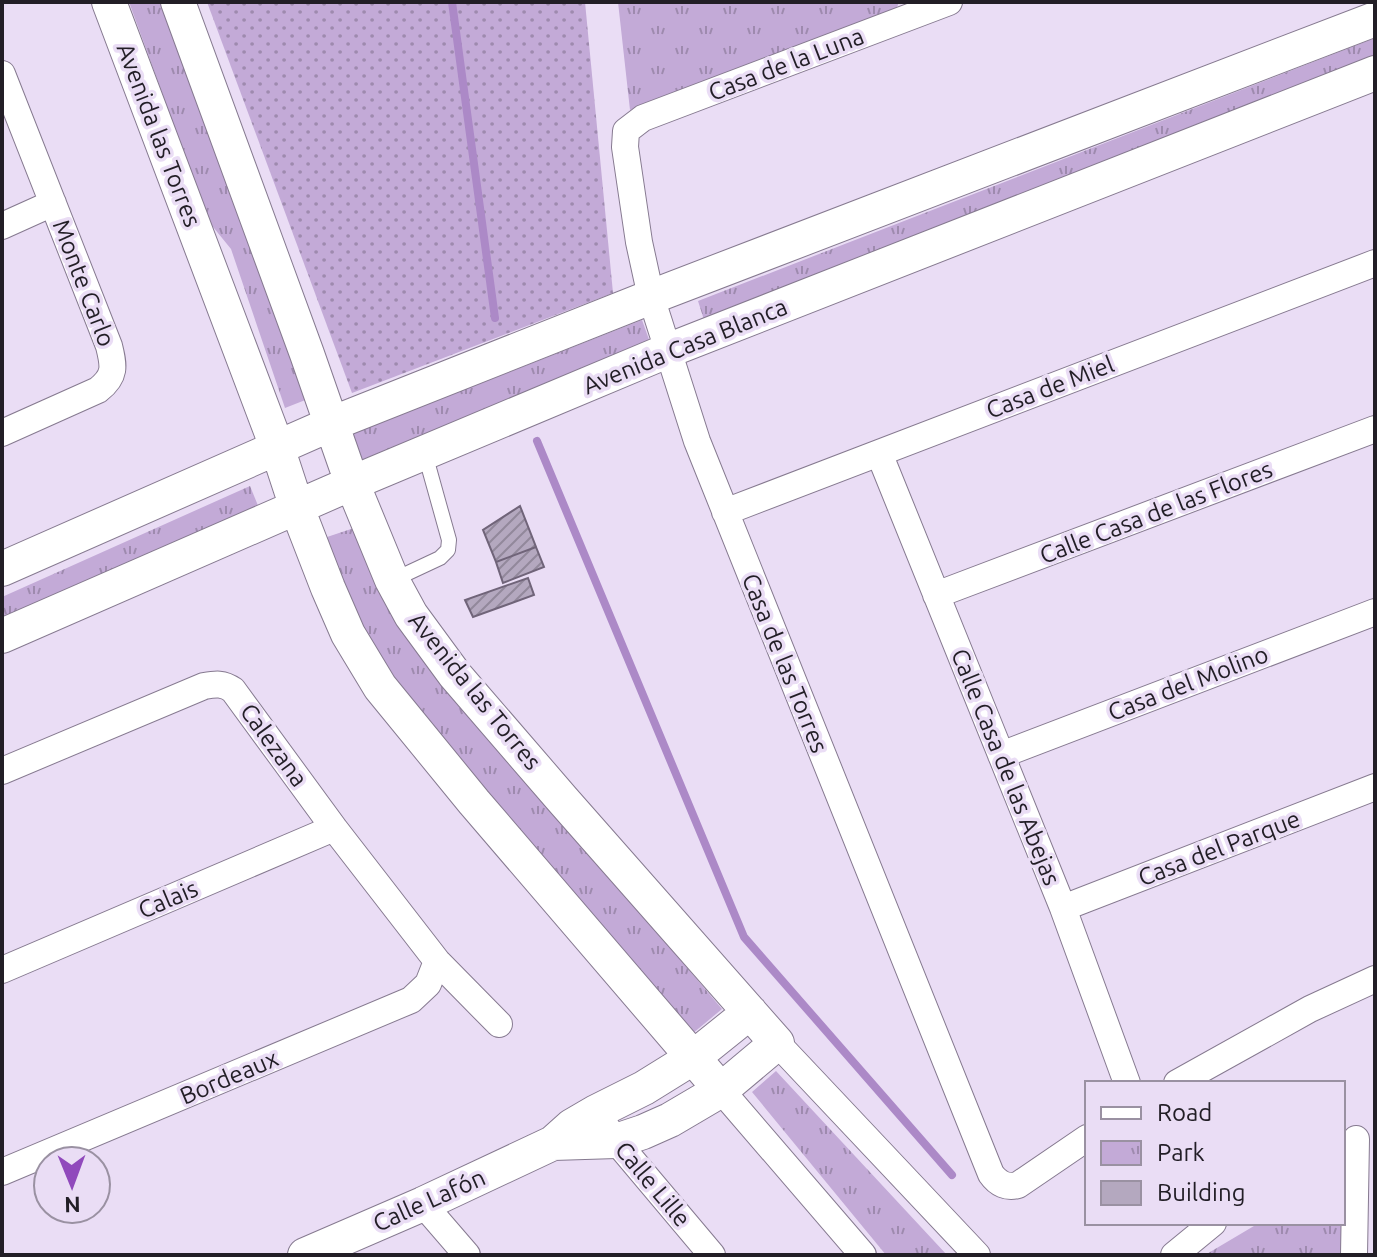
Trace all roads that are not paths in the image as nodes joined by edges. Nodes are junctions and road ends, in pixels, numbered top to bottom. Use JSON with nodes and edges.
{"nodes":[{"id":1,"x":109,"y":2,"type":"edge"},
{"id":2,"x":178,"y":2,"type":"edge"},
{"id":3,"x":936,"y":4,"type":"edge"},
{"id":4,"x":1375,"y":19,"type":"edge"},
{"id":5,"x":1375,"y":73,"type":"edge"},
{"id":6,"x":2,"y":74,"type":"edge"},
{"id":7,"x":626,"y":131,"type":"joint"},
{"id":8,"x":53,"y":203,"type":"junction"},
{"id":9,"x":2,"y":226,"type":"edge"},
{"id":10,"x":1375,"y":263,"type":"edge"},
{"id":11,"x":651,"y":297,"type":"junction"},
{"id":12,"x":667,"y":351,"type":"junction"},
{"id":13,"x":331,"y":424,"type":"junction"},
{"id":14,"x":1375,"y":429,"type":"edge"},
{"id":15,"x":2,"y":433,"type":"edge"},
{"id":16,"x":277,"y":447,"type":"junction"},
{"id":17,"x":425,"y":453,"type":"junction"},
{"id":18,"x":879,"y":453,"type":"junction"},
{"id":19,"x":352,"y":483,"type":"junction"},
{"id":20,"x":297,"y":508,"type":"junction"},
{"id":21,"x":725,"y":512,"type":"junction"},
{"id":22,"x":2,"y":569,"type":"edge"},
{"id":23,"x":392,"y":580,"type":"junction"},
{"id":24,"x":936,"y":595,"type":"junction"},
{"id":25,"x":1375,"y":612,"type":"edge"},
{"id":26,"x":2,"y":636,"type":"edge"},
{"id":27,"x":1001,"y":755,"type":"junction"},
{"id":28,"x":2,"y":771,"type":"edge"},
{"id":29,"x":1375,"y":787,"type":"edge"},
{"id":30,"x":334,"y":828,"type":"junction"},
{"id":31,"x":1063,"y":908,"type":"junction"},
{"id":32,"x":437,"y":961,"type":"junction"},
{"id":33,"x":2,"y":970,"type":"edge"},
{"id":34,"x":1375,"y":979,"type":"edge"},
{"id":35,"x":750,"y":1012,"type":"junction"},
{"id":36,"x":499,"y":1024,"type":"dead end"},
{"id":37,"x":777,"y":1043,"type":"junction"},
{"id":38,"x":694,"y":1057,"type":"junction"},
{"id":39,"x":1126,"y":1081,"type":"edge"},
{"id":40,"x":1181,"y":1081,"type":"edge"},
{"id":41,"x":721,"y":1090,"type":"junction"},
{"id":42,"x":596,"y":1112,"type":"junction"},
{"id":43,"x":1358,"y":1138,"type":"edge"},
{"id":44,"x":1085,"y":1139,"type":"edge"},
{"id":45,"x":616,"y":1141,"type":"junction"},
{"id":46,"x":553,"y":1143,"type":"junction"},
{"id":47,"x":2,"y":1172,"type":"edge"},
{"id":48,"x":423,"y":1204,"type":"junction"},
{"id":49,"x":1211,"y":1225,"type":"edge"},
{"id":50,"x":305,"y":1255,"type":"edge"},
{"id":51,"x":467,"y":1255,"type":"edge"},
{"id":52,"x":712,"y":1255,"type":"edge"},
{"id":53,"x":863,"y":1255,"type":"edge"},
{"id":54,"x":977,"y":1255,"type":"edge"},
{"id":55,"x":1174,"y":1255,"type":"edge"},
{"id":56,"x":1354,"y":1255,"type":"edge"}],
"edges":[{"from":1,"to":16,"type":"street","name":"Avenida las Torres"},
{"from":2,"to":13,"type":"street","name":"Avenida las Torres"},
{"from":3,"to":7,"type":"street","name":"Casa de la Luna"},
{"from":4,"to":11,"type":"street"},
{"from":5,"to":12,"type":"street","name":"Avenida Casa Blanca"},
{"from":6,"to":8,"type":"street","name":"Monte Carlo"},
{"from":7,"to":11,"type":"street","name":"Casa de las Torres"},
{"from":8,"to":9,"type":"street"},
{"from":8,"to":15,"type":"street","name":"Monte Carlo"},
{"from":10,"to":18,"type":"street","name":"Casa de Miel"},
{"from":11,"to":12,"type":"street","name":"Casa de las Torres"},
{"from":11,"to":13,"type":"street"},
{"from":12,"to":17,"type":"street","name":"Avenida Casa Blanca"},
{"from":12,"to":21,"type":"street","name":"Casa de las Torres"},
{"from":13,"to":16,"type":"street"},
{"from":13,"to":19,"type":"street","name":"Avenida las Torres"},
{"from":14,"to":24,"type":"street","name":"Calle Casa de las Flores"},
{"from":16,"to":20,"type":"street","name":"Avenida las Torres"},
{"from":16,"to":22,"type":"street"},
{"from":17,"to":19,"type":"street","name":"Avenida Casa Blanca"},
{"from":17,"to":23,"type":"lane"},
{"from":18,"to":21,"type":"street","name":"Casa de Miel"},
{"from":18,"to":24,"type":"street","name":"Calle Casa de las Abejas"},
{"from":19,"to":20,"type":"street","name":"Avenida Casa Blanca"},
{"from":19,"to":23,"type":"street","name":"Avenida las Torres"},
{"from":20,"to":26,"type":"street","name":"Avenida Casa Blanca"},
{"from":20,"to":38,"type":"street","name":"Avenida las Torres"},
{"from":21,"to":44,"type":"street","name":"Casa de las Torres"},
{"from":23,"to":35,"type":"street","name":"Avenida las Torres"},
{"from":24,"to":27,"type":"street","name":"Calle Casa de las Abejas"},
{"from":25,"to":27,"type":"street","name":"Casa del Molino"},
{"from":27,"to":31,"type":"street","name":"Calle Casa de las Abejas"},
{"from":28,"to":30,"type":"street","name":"Calezana"},
{"from":29,"to":31,"type":"street","name":"Casa del Parque"},
{"from":30,"to":32,"type":"street","name":"Calezana"},
{"from":30,"to":33,"type":"street","name":"Calais"},
{"from":31,"to":39,"type":"street","name":"Calle Casa de las Abejas"},
{"from":32,"to":36,"type":"street","name":"Calezana"},
{"from":32,"to":47,"type":"street","name":"Bordeaux"},
{"from":34,"to":40,"type":"street"},
{"from":35,"to":37,"type":"street","name":"Avenida las Torres"},
{"from":35,"to":38,"type":"street","name":"Calle Lafón"},
{"from":37,"to":41,"type":"street","name":"Calle Lafón"},
{"from":37,"to":54,"type":"street","name":"Avenida las Torres"},
{"from":38,"to":41,"type":"street","name":"Avenida las Torres"},
{"from":38,"to":42,"type":"street","name":"Calle Lafón"},
{"from":41,"to":45,"type":"street","name":"Calle Lafón"},
{"from":41,"to":53,"type":"street","name":"Avenida las Torres"},
{"from":42,"to":45,"type":"street","name":"Calle Lille"},
{"from":42,"to":46,"type":"street","name":"Calle Lafón"},
{"from":43,"to":56,"type":"street"},
{"from":45,"to":46,"type":"street","name":"Calle Lafón"},
{"from":45,"to":52,"type":"street","name":"Calle Lille"},
{"from":46,"to":48,"type":"street","name":"Calle Lafón"},
{"from":48,"to":50,"type":"street","name":"Calle Lafón"},
{"from":48,"to":51,"type":"street"},
{"from":49,"to":55,"type":"street"}]}
